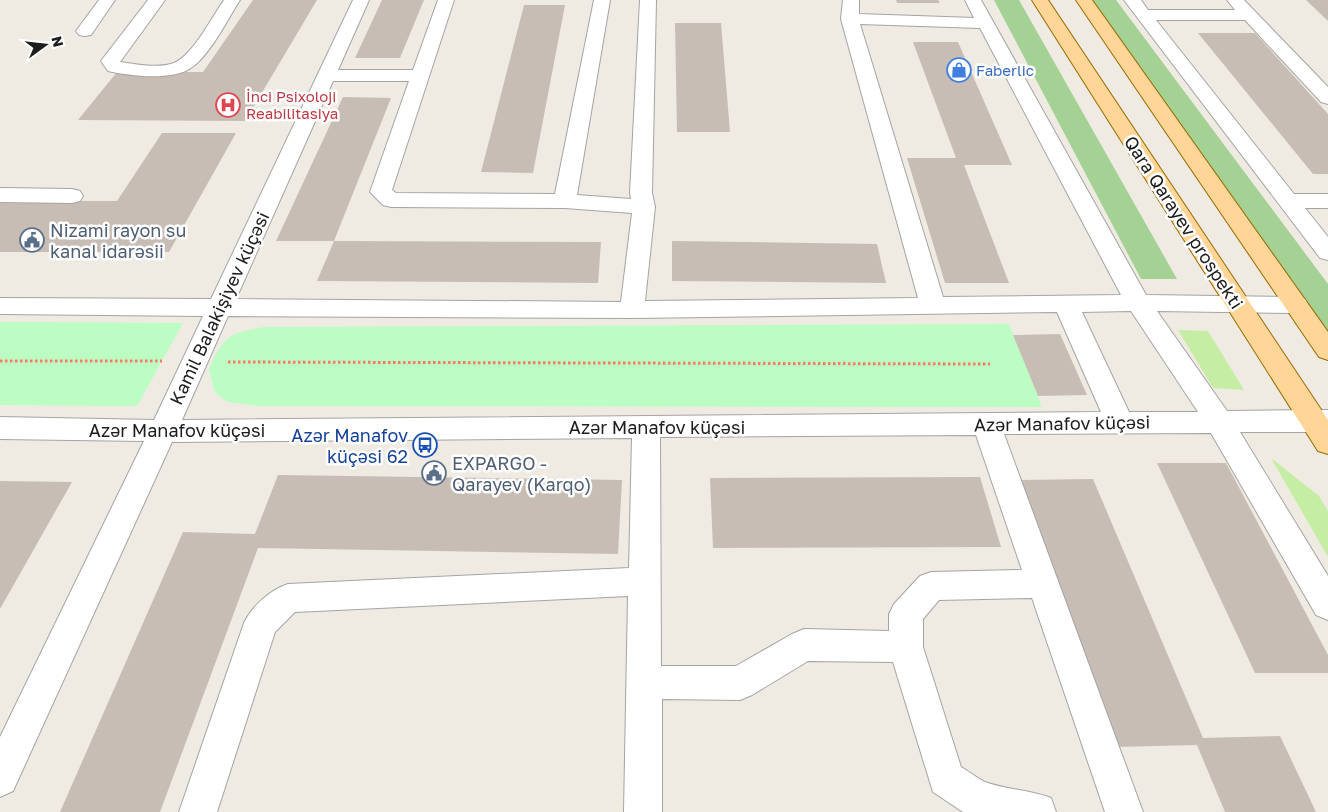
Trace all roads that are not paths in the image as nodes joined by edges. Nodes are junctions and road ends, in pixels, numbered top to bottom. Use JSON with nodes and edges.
{"nodes":[{"id":1,"x":107,"y":0,"type":"edge"},
{"id":2,"x":157,"y":0,"type":"edge"},
{"id":3,"x":232,"y":0,"type":"edge"},
{"id":4,"x":360,"y":0,"type":"edge"},
{"id":5,"x":446,"y":0,"type":"edge"},
{"id":6,"x":602,"y":0,"type":"edge"},
{"id":7,"x":648,"y":0,"type":"edge"},
{"id":8,"x":973,"y":0,"type":"edge"},
{"id":9,"x":1040,"y":0,"type":"edge"},
{"id":10,"x":1084,"y":0,"type":"edge"},
{"id":11,"x":1235,"y":0,"type":"edge"},
{"id":12,"x":1138,"y":8,"type":"edge"},
{"id":13,"x":850,"y":9,"type":"edge"},
{"id":14,"x":1250,"y":15,"type":"junction"},
{"id":15,"x":984,"y":23,"type":"junction"},
{"id":16,"x":85,"y":31,"type":"dead end"},
{"id":17,"x":420,"y":75,"type":"junction"},
{"id":18,"x":326,"y":76,"type":"junction"},
{"id":19,"x":1328,"y":98,"type":"edge"},
{"id":20,"x":0,"y":195,"type":"edge"},
{"id":21,"x":72,"y":196,"type":"dead end"},
{"id":22,"x":565,"y":201,"type":"junction"},
{"id":23,"x":1288,"y":201,"type":"junction"},
{"id":24,"x":1328,"y":201,"type":"edge"},
{"id":25,"x":644,"y":207,"type":"junction"},
{"id":26,"x":1328,"y":253,"type":"edge"},
{"id":27,"x":1138,"y":303,"type":"junction"},
{"id":28,"x":1239,"y":304,"type":"junction"},
{"id":29,"x":1066,"y":305,"type":"junction"},
{"id":30,"x":1296,"y":305,"type":"junction"},
{"id":31,"x":0,"y":306,"type":"edge"},
{"id":32,"x":219,"y":307,"type":"junction"},
{"id":33,"x":933,"y":307,"type":"junction"},
{"id":34,"x":632,"y":310,"type":"junction"},
{"id":35,"x":1328,"y":351,"type":"edge"},
{"id":36,"x":1120,"y":423,"type":"junction"},
{"id":37,"x":1220,"y":423,"type":"junction"},
{"id":38,"x":986,"y":424,"type":"junction"},
{"id":39,"x":646,"y":427,"type":"junction"},
{"id":40,"x":0,"y":428,"type":"edge"},
{"id":41,"x":1323,"y":429,"type":"edge"},
{"id":42,"x":163,"y":431,"type":"junction"},
{"id":43,"x":645,"y":581,"type":"junction"},
{"id":44,"x":1043,"y":584,"type":"junction"},
{"id":45,"x":1328,"y":605,"type":"edge"},
{"id":46,"x":906,"y":647,"type":"junction"},
{"id":47,"x":645,"y":682,"type":"junction"},
{"id":48,"x":0,"y":778,"type":"edge"},
{"id":49,"x":198,"y":812,"type":"edge"},
{"id":50,"x":643,"y":812,"type":"edge"},
{"id":51,"x":1037,"y":812,"type":"edge"},
{"id":52,"x":1124,"y":812,"type":"edge"}],
"edges":[{"from":1,"to":16,"type":"street"},
{"from":2,"to":3,"type":"street"},
{"from":4,"to":18,"type":"street","name":"Kamil Balakişiyev küçəsi"},
{"from":5,"to":17,"type":"street"},
{"from":6,"to":22,"type":"street"},
{"from":7,"to":25,"type":"street"},
{"from":8,"to":15,"type":"street"},
{"from":9,"to":28,"type":"main road","name":"Qara Qarayev prospekti"},
{"from":10,"to":30,"type":"main road"},
{"from":11,"to":14,"type":"street"},
{"from":12,"to":14,"type":"street"},
{"from":12,"to":23,"type":"street"},
{"from":13,"to":15,"type":"street"},
{"from":13,"to":33,"type":"street"},
{"from":14,"to":19,"type":"street"},
{"from":15,"to":27,"type":"street"},
{"from":17,"to":18,"type":"street"},
{"from":17,"to":22,"type":"street"},
{"from":18,"to":32,"type":"street","name":"Kamil Balakişiyev küçəsi"},
{"from":20,"to":21,"type":"street"},
{"from":22,"to":25,"type":"street"},
{"from":23,"to":24,"type":"street"},
{"from":23,"to":26,"type":"street"},
{"from":25,"to":34,"type":"street"},
{"from":27,"to":28,"type":"street"},
{"from":27,"to":29,"type":"street"},
{"from":27,"to":37,"type":"street"},
{"from":28,"to":30,"type":"street"},
{"from":28,"to":41,"type":"main road","name":"Qara Qarayev prospekti"},
{"from":29,"to":33,"type":"street"},
{"from":29,"to":36,"type":"street"},
{"from":30,"to":35,"type":"main road"},
{"from":31,"to":32,"type":"street"},
{"from":32,"to":34,"type":"street"},
{"from":32,"to":42,"type":"street","name":"Kamil Balakişiyev küçəsi"},
{"from":33,"to":34,"type":"street"},
{"from":36,"to":37,"type":"street","name":"Azər Manafov küçəsi"},
{"from":36,"to":38,"type":"street","name":"Azər Manafov küçəsi"},
{"from":37,"to":41,"type":"street","name":"Azər Manafov küçəsi"},
{"from":37,"to":45,"type":"street"},
{"from":38,"to":39,"type":"street","name":"Azər Manafov küçəsi"},
{"from":38,"to":44,"type":"street"},
{"from":39,"to":42,"type":"street","name":"Azər Manafov küçəsi"},
{"from":39,"to":43,"type":"street"},
{"from":40,"to":42,"type":"street","name":"Azər Manafov küçəsi"},
{"from":42,"to":48,"type":"street","name":"Kamil Balakişiyev küçəsi"},
{"from":43,"to":47,"type":"street"},
{"from":43,"to":49,"type":"street"},
{"from":44,"to":46,"type":"street"},
{"from":44,"to":52,"type":"street"},
{"from":46,"to":47,"type":"street"},
{"from":46,"to":51,"type":"street"},
{"from":47,"to":50,"type":"street"}]}
